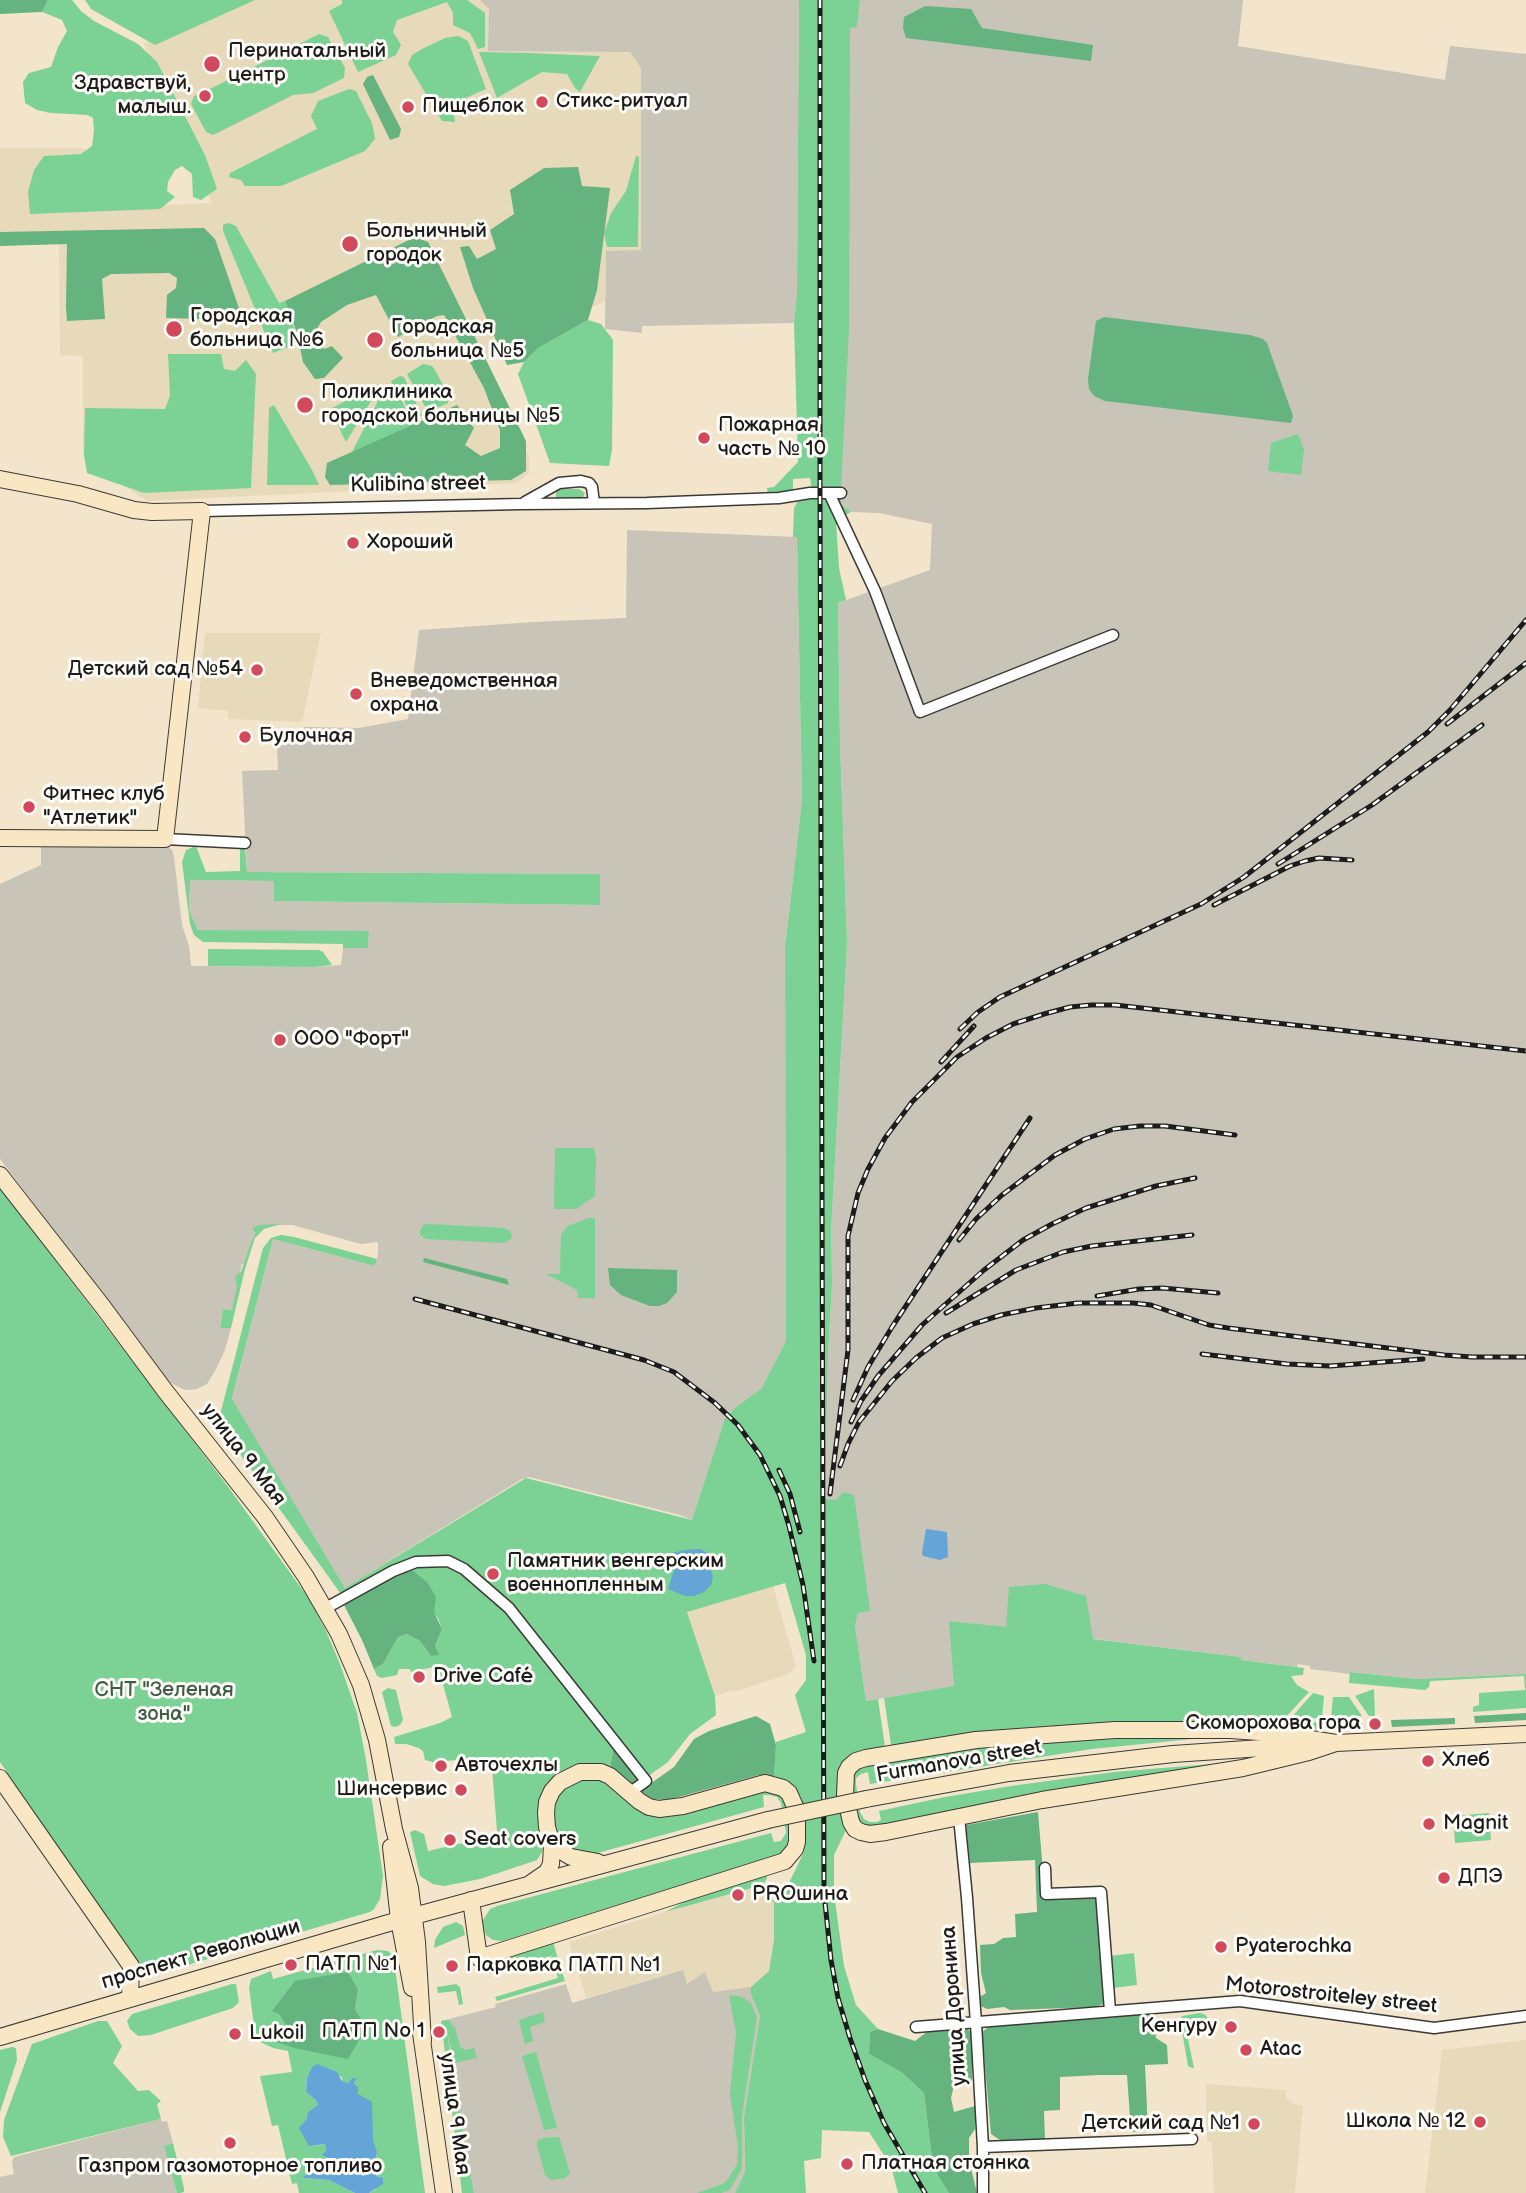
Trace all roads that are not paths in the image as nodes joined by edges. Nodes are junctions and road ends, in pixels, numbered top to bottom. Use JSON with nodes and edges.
{"nodes":[{"id":1,"x":0,"y":479,"type":"edge"},
{"id":2,"x":594,"y":503,"type":"junction"},
{"id":3,"x":521,"y":504,"type":"junction"},
{"id":4,"x":202,"y":510,"type":"junction"},
{"id":5,"x":1113,"y":635,"type":"dead end"},
{"id":6,"x":0,"y":838,"type":"edge"},
{"id":7,"x":165,"y":839,"type":"junction"},
{"id":8,"x":245,"y":843,"type":"dead end"},
{"id":9,"x":0,"y":1175,"type":"edge"},
{"id":10,"x":326,"y":1608,"type":"junction"},
{"id":11,"x":1246,"y":1731,"type":"junction"},
{"id":12,"x":1526,"y":1734,"type":"edge"},
{"id":13,"x":1336,"y":1743,"type":"junction"},
{"id":14,"x":1245,"y":1748,"type":"junction"},
{"id":15,"x":1245,"y":1767,"type":"junction"},
{"id":16,"x":0,"y":1778,"type":"edge"},
{"id":17,"x":629,"y":1793,"type":"junction"},
{"id":18,"x":959,"y":1817,"type":"junction"},
{"id":19,"x":548,"y":1834,"type":"junction"},
{"id":20,"x":610,"y":1862,"type":"junction"},
{"id":21,"x":1045,"y":1868,"type":"dead end"},
{"id":22,"x":531,"y":1883,"type":"junction"},
{"id":23,"x":471,"y":1900,"type":"junction"},
{"id":24,"x":406,"y":1918,"type":"junction"},
{"id":25,"x":130,"y":1998,"type":"junction"},
{"id":26,"x":1110,"y":2011,"type":"junction"},
{"id":27,"x":1526,"y":2016,"type":"edge"},
{"id":28,"x":976,"y":2022,"type":"junction"},
{"id":29,"x":916,"y":2027,"type":"dead end"},
{"id":30,"x":0,"y":2037,"type":"edge"},
{"id":31,"x":1192,"y":2139,"type":"dead end"},
{"id":32,"x":983,"y":2147,"type":"junction"},
{"id":33,"x":444,"y":2193,"type":"edge"},
{"id":34,"x":983,"y":2193,"type":"edge"}],
"edges":[{"from":1,"to":4,"type":"street","name":"Kulibina street"},
{"from":2,"to":3,"type":"street","name":"Kulibina street"},
{"from":2,"to":3,"type":"street"},
{"from":2,"to":5,"type":"street","name":"Kulibina street"},
{"from":3,"to":4,"type":"street","name":"Kulibina street"},
{"from":4,"to":7,"type":"street"},
{"from":6,"to":7,"type":"street"},
{"from":7,"to":8,"type":"street"},
{"from":9,"to":10,"type":"street","name":"улица 9 Мая"},
{"from":10,"to":17,"type":"street"},
{"from":10,"to":24,"type":"street","name":"улица 9 Мая"},
{"from":11,"to":13,"type":"street"},
{"from":11,"to":14,"type":"street"},
{"from":11,"to":18,"type":"street"},
{"from":12,"to":13,"type":"street","name":"Furmanova street"},
{"from":13,"to":14,"type":"street","name":"Furmanova street"},
{"from":13,"to":15,"type":"street"},
{"from":14,"to":15,"type":"street"},
{"from":14,"to":20,"type":"street","name":"Furmanova street","bridge":true},
{"from":15,"to":18,"type":"street"},
{"from":16,"to":25,"type":"street"},
{"from":17,"to":19,"type":"street"},
{"from":17,"to":23,"type":"street"},
{"from":18,"to":28,"type":"street","name":"улица Доронина"},
{"from":19,"to":20,"type":"street"},
{"from":19,"to":22,"type":"street"},
{"from":20,"to":22,"type":"street","name":"Furmanova street"},
{"from":21,"to":26,"type":"street"},
{"from":22,"to":23,"type":"street","name":"Furmanova street"},
{"from":23,"to":24,"type":"street","name":"Furmanova street"},
{"from":24,"to":25,"type":"street","name":"проспект Революции"},
{"from":24,"to":33,"type":"street","name":"улица 9 Мая"},
{"from":25,"to":30,"type":"street","name":"проспект Революции"},
{"from":26,"to":27,"type":"street","name":"Motorostroiteley street"},
{"from":26,"to":28,"type":"street","name":"Motorostroiteley street"},
{"from":28,"to":29,"type":"street","name":"Motorostroiteley street"},
{"from":28,"to":32,"type":"street","name":"улица Доронина"},
{"from":31,"to":32,"type":"street"},
{"from":32,"to":34,"type":"street","name":"улица Доронина"}]}
